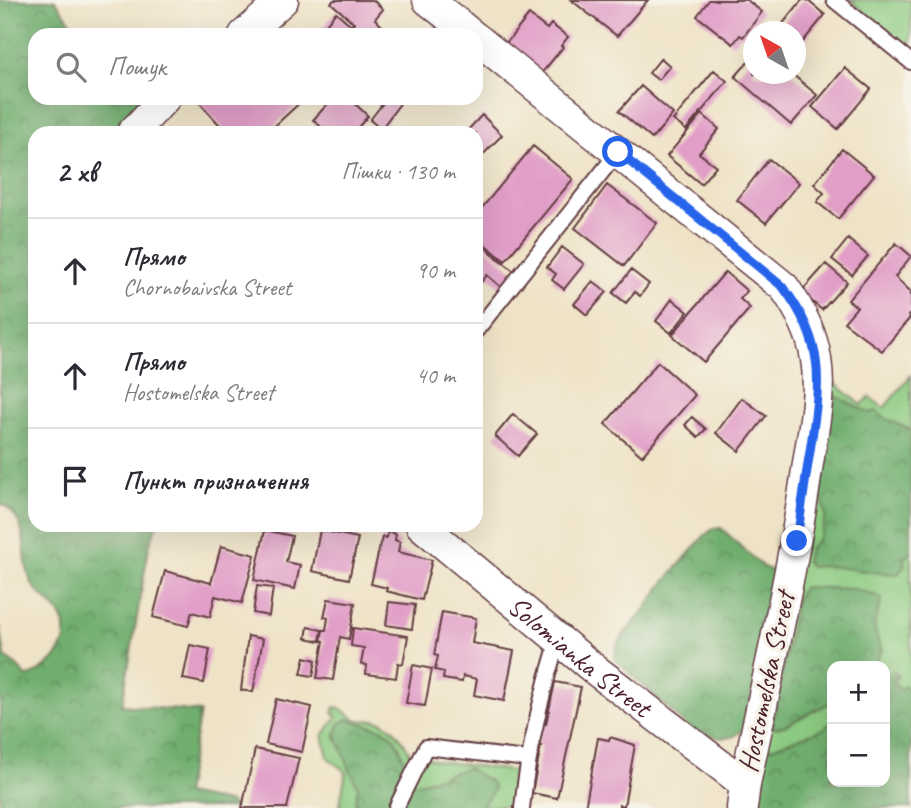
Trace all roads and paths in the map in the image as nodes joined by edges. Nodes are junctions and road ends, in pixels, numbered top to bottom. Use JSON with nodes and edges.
{"nodes":[{"id":1,"x":283,"y":0,"type":"edge"},
{"id":2,"x":428,"y":0,"type":"edge"},
{"id":3,"x":834,"y":0,"type":"edge"},
{"id":4,"x":252,"y":28,"type":"edge"},
{"id":5,"x":463,"y":28,"type":"edge"},
{"id":6,"x":483,"y":44,"type":"edge"},
{"id":7,"x":911,"y":62,"type":"edge"},
{"id":8,"x":158,"y":105,"type":"edge"},
{"id":9,"x":139,"y":126,"type":"edge"},
{"id":10,"x":618,"y":152,"type":"junction"},
{"id":11,"x":483,"y":322,"type":"edge"},
{"id":12,"x":429,"y":532,"type":"edge"},
{"id":13,"x":558,"y":640,"type":"junction"},
{"id":14,"x":527,"y":759,"type":"junction"},
{"id":15,"x":743,"y":796,"type":"edge"},
{"id":16,"x":396,"y":808,"type":"edge"},
{"id":17,"x":522,"y":808,"type":"edge"}],
"edges":[{"from":1,"to":4,"type":"street"},
{"from":2,"to":5,"type":"street"},
{"from":3,"to":7,"type":"lane"},
{"from":6,"to":10,"type":"street","name":"Hostomelska Street"},
{"from":8,"to":9,"type":"street"},
{"from":10,"to":11,"type":"lane"},
{"from":10,"to":15,"type":"street","name":"Hostomelska Street"},
{"from":12,"to":13,"type":"street","name":"Solomianka Street"},
{"from":13,"to":14,"type":"lane"},
{"from":13,"to":15,"type":"street","name":"Solomianka Street"},
{"from":14,"to":16,"type":"lane"},
{"from":14,"to":17,"type":"lane"}]}
